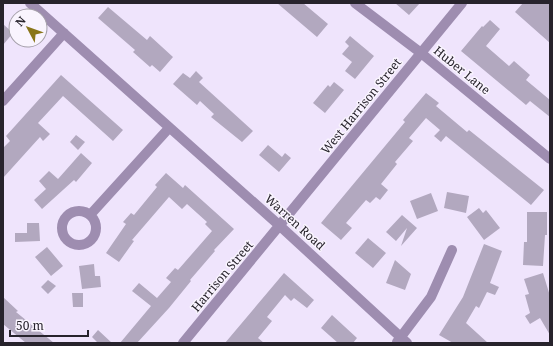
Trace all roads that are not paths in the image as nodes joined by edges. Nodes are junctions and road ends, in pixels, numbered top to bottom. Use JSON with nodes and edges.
{"nodes":[{"id":1,"x":30,"y":3,"type":"edge"},
{"id":2,"x":355,"y":3,"type":"edge"},
{"id":3,"x":462,"y":3,"type":"edge"},
{"id":4,"x":64,"y":33,"type":"junction"},
{"id":5,"x":421,"y":53,"type":"junction"},
{"id":6,"x":3,"y":101,"type":"edge"},
{"id":7,"x":169,"y":128,"type":"junction"},
{"id":8,"x":550,"y":159,"type":"edge"},
{"id":9,"x":90,"y":215,"type":"dead end"},
{"id":10,"x":280,"y":226,"type":"junction"},
{"id":11,"x":452,"y":250,"type":"dead end"},
{"id":12,"x":401,"y":341,"type":"edge"},
{"id":13,"x":183,"y":343,"type":"edge"}],
"edges":[{"from":1,"to":4,"type":"street","name":"Warren Road"},
{"from":2,"to":5,"type":"street","name":"Huber Lane"},
{"from":3,"to":5,"type":"street","name":"West Harrison Street"},
{"from":4,"to":6,"type":"street"},
{"from":4,"to":7,"type":"street","name":"Warren Road"},
{"from":5,"to":8,"type":"street","name":"Huber Lane"},
{"from":5,"to":10,"type":"street","name":"West Harrison Street"},
{"from":7,"to":9,"type":"street"},
{"from":7,"to":10,"type":"street","name":"Warren Road"},
{"from":10,"to":12,"type":"street","name":"Warren Road"},
{"from":10,"to":13,"type":"street","name":"Harrison Street"},
{"from":11,"to":12,"type":"street"}]}
